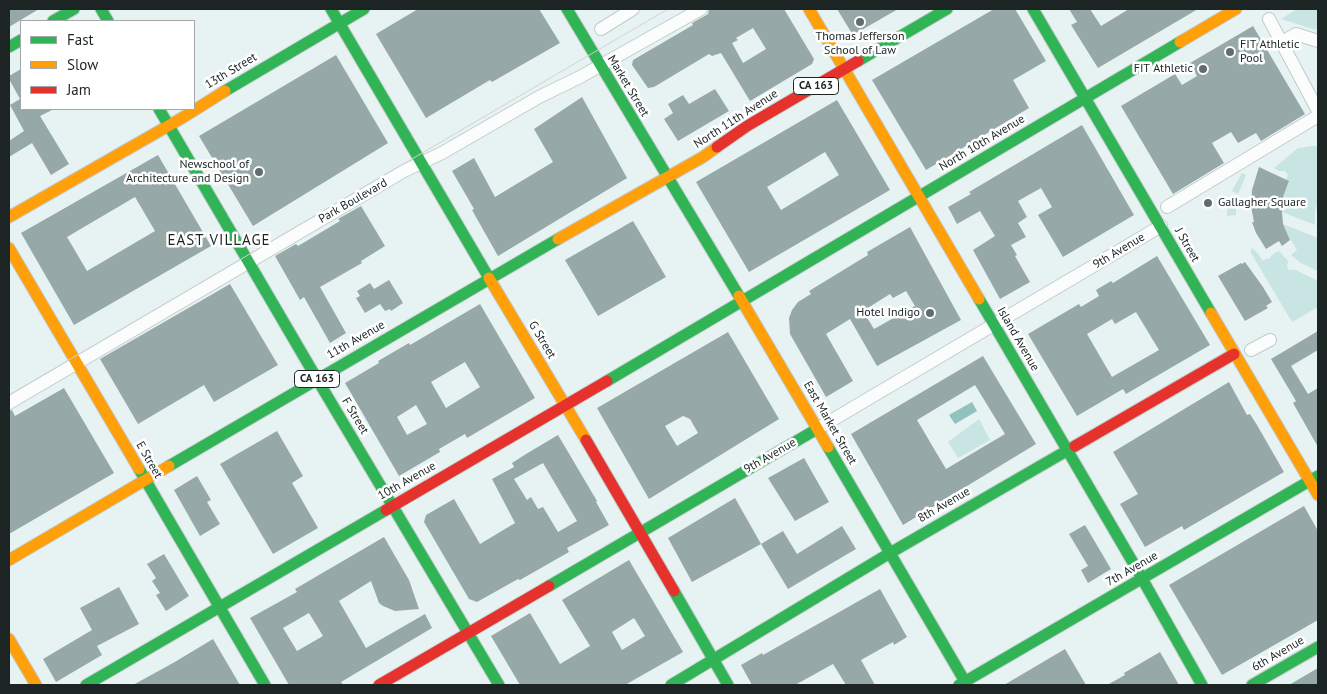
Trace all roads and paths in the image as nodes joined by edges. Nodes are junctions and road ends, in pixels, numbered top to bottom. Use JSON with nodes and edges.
{"nodes":[{"id":1,"x":74,"y":9,"type":"edge"},
{"id":2,"x":101,"y":9,"type":"edge"},
{"id":3,"x":332,"y":9,"type":"edge"},
{"id":4,"x":364,"y":9,"type":"edge"},
{"id":5,"x":566,"y":9,"type":"edge"},
{"id":6,"x":634,"y":9,"type":"edge"},
{"id":7,"x":701,"y":9,"type":"edge"},
{"id":8,"x":809,"y":9,"type":"edge"},
{"id":9,"x":947,"y":9,"type":"edge"},
{"id":10,"x":1033,"y":9,"type":"edge"},
{"id":11,"x":1236,"y":9,"type":"edge"},
{"id":12,"x":1269,"y":19,"type":"dead end"},
{"id":13,"x":55,"y":20,"type":"edge"},
{"id":14,"x":107,"y":20,"type":"edge"},
{"id":15,"x":340,"y":23,"type":"junction"},
{"id":16,"x":601,"y":29,"type":"dead end"},
{"id":17,"x":20,"y":41,"type":"edge"},
{"id":18,"x":1318,"y":41,"type":"edge"},
{"id":19,"x":1282,"y":42,"type":"junction"},
{"id":20,"x":9,"y":47,"type":"edge"},
{"id":21,"x":600,"y":66,"type":"junction"},
{"id":22,"x":845,"y":68,"type":"junction"},
{"id":23,"x":1086,"y":98,"type":"junction"},
{"id":24,"x":195,"y":109,"type":"edge"},
{"id":25,"x":160,"y":110,"type":"edge"},
{"id":26,"x":193,"y":110,"type":"edge"},
{"id":27,"x":1318,"y":111,"type":"edge"},
{"id":28,"x":1318,"y":116,"type":"edge"},
{"id":29,"x":168,"y":125,"type":"junction"},
{"id":30,"x":422,"y":163,"type":"junction"},
{"id":31,"x":668,"y":176,"type":"junction"},
{"id":32,"x":919,"y":196,"type":"junction"},
{"id":33,"x":1188,"y":204,"type":"dead end"},
{"id":34,"x":9,"y":217,"type":"edge"},
{"id":35,"x":1161,"y":226,"type":"junction"},
{"id":36,"x":9,"y":248,"type":"edge"},
{"id":37,"x":248,"y":262,"type":"junction"},
{"id":38,"x":489,"y":278,"type":"junction"},
{"id":39,"x":742,"y":300,"type":"junction"},
{"id":40,"x":994,"y":325,"type":"junction"},
{"id":41,"x":1270,"y":340,"type":"dead end"},
{"id":42,"x":1251,"y":350,"type":"dead end"},
{"id":43,"x":1234,"y":354,"type":"junction"},
{"id":44,"x":76,"y":363,"type":"junction"},
{"id":45,"x":316,"y":379,"type":"junction"},
{"id":46,"x":9,"y":403,"type":"edge"},
{"id":47,"x":566,"y":406,"type":"junction"},
{"id":48,"x":817,"y":429,"type":"junction"},
{"id":49,"x":1068,"y":450,"type":"junction"},
{"id":50,"x":1314,"y":479,"type":"edge"},
{"id":51,"x":145,"y":481,"type":"junction"},
{"id":52,"x":1318,"y":495,"type":"edge"},
{"id":53,"x":392,"y":506,"type":"junction"},
{"id":54,"x":640,"y":532,"type":"junction"},
{"id":55,"x":890,"y":553,"type":"junction"},
{"id":56,"x":9,"y":560,"type":"edge"},
{"id":57,"x":1143,"y":579,"type":"junction"},
{"id":58,"x":219,"y":606,"type":"junction"},
{"id":59,"x":469,"y":632,"type":"junction"},
{"id":60,"x":9,"y":639,"type":"edge"},
{"id":61,"x":1318,"y":646,"type":"edge"},
{"id":62,"x":713,"y":660,"type":"junction"},
{"id":63,"x":963,"y":684,"type":"edge"},
{"id":64,"x":36,"y":685,"type":"edge"},
{"id":65,"x":86,"y":685,"type":"edge"},
{"id":66,"x":265,"y":685,"type":"edge"},
{"id":67,"x":379,"y":685,"type":"edge"},
{"id":68,"x":500,"y":685,"type":"edge"},
{"id":69,"x":670,"y":685,"type":"edge"},
{"id":70,"x":728,"y":685,"type":"edge"},
{"id":71,"x":1202,"y":685,"type":"edge"},
{"id":72,"x":1252,"y":685,"type":"edge"}],
"edges":[{"from":1,"to":13,"type":"main road"},
{"from":2,"to":14,"type":"main road"},
{"from":3,"to":15,"type":"main road","name":"G Street"},
{"from":4,"to":15,"type":"main road","name":"13th Street"},
{"from":5,"to":21,"type":"main road","name":"Market Street"},
{"from":6,"to":16,"type":"street"},
{"from":7,"to":21,"type":"street","name":"Park Boulevard"},
{"from":8,"to":22,"type":"main road","name":"Island Avenue"},
{"from":9,"to":22,"type":"main road","name":"North 11th Avenue","number":"CA 163"},
{"from":10,"to":23,"type":"main road","name":"J Street"},
{"from":11,"to":23,"type":"main road","name":"North 10th Avenue"},
{"from":12,"to":19,"type":"street"},
{"from":15,"to":24,"type":"main road","name":"13th Street"},
{"from":15,"to":30,"type":"main road","name":"G Street"},
{"from":17,"to":20,"type":"main road"},
{"from":18,"to":19,"type":"street"},
{"from":19,"to":27,"type":"street"},
{"from":21,"to":30,"type":"street","name":"Park Boulevard"},
{"from":21,"to":31,"type":"main road","name":"Market Street"},
{"from":22,"to":31,"type":"main road","name":"North 11th Avenue","number":"CA 163"},
{"from":22,"to":32,"type":"main road","name":"Island Avenue"},
{"from":23,"to":32,"type":"main road","name":"North 10th Avenue"},
{"from":23,"to":35,"type":"main road","name":"J Street"},
{"from":25,"to":29,"type":"main road","name":"F Street"},
{"from":26,"to":29,"type":"main road","name":"13th Street"},
{"from":28,"to":33,"type":"street"},
{"from":29,"to":34,"type":"main road","name":"13th Street"},
{"from":29,"to":37,"type":"main road","name":"F Street"},
{"from":30,"to":37,"type":"street","name":"Park Boulevard"},
{"from":30,"to":38,"type":"main road","name":"G Street"},
{"from":31,"to":38,"type":"main road","name":"11th Avenue","number":"CA 163"},
{"from":31,"to":39,"type":"main road","name":"East Market Street"},
{"from":32,"to":39,"type":"main road","name":"North 10th Avenue"},
{"from":32,"to":40,"type":"main road","name":"Island Avenue"},
{"from":35,"to":40,"type":"street","name":"9th Avenue"},
{"from":35,"to":43,"type":"main road","name":"J Street"},
{"from":36,"to":44,"type":"main road","name":"E Street"},
{"from":37,"to":44,"type":"street","name":"Park Boulevard"},
{"from":37,"to":45,"type":"main road","name":"F Street"},
{"from":38,"to":45,"type":"main road","name":"11th Avenue","number":"CA 163"},
{"from":38,"to":47,"type":"main road","name":"G Street"},
{"from":39,"to":47,"type":"main road","name":"10th Avenue"},
{"from":39,"to":48,"type":"main road","name":"East Market Street"},
{"from":40,"to":48,"type":"street","name":"9th Avenue"},
{"from":40,"to":49,"type":"main road","name":"Island Avenue"},
{"from":41,"to":42,"type":"street"},
{"from":43,"to":49,"type":"main road","name":"8th Avenue"},
{"from":43,"to":50,"type":"main road","name":"J Street"},
{"from":44,"to":46,"type":"street","name":"Park Boulevard"},
{"from":44,"to":51,"type":"main road","name":"E Street"},
{"from":45,"to":51,"type":"main road","name":"11th Avenue","number":"CA 163"},
{"from":45,"to":53,"type":"main road","name":"F Street"},
{"from":47,"to":53,"type":"main road","name":"10th Avenue"},
{"from":47,"to":54,"type":"main road","name":"G Street"},
{"from":48,"to":54,"type":"main road","name":"9th Avenue"},
{"from":48,"to":55,"type":"main road","name":"East Market Street"},
{"from":49,"to":55,"type":"main road","name":"8th Avenue"},
{"from":49,"to":57,"type":"main road","name":"Island Avenue"},
{"from":50,"to":52,"type":"main road","name":"J Street"},
{"from":50,"to":57,"type":"main road","name":"7th Avenue"},
{"from":51,"to":56,"type":"main road","name":"11th Avenue"},
{"from":51,"to":58,"type":"main road","name":"E Street"},
{"from":53,"to":58,"type":"main road","name":"10th Avenue"},
{"from":53,"to":59,"type":"main road","name":"F Street"},
{"from":54,"to":59,"type":"main road","name":"9th Avenue"},
{"from":54,"to":62,"type":"main road","name":"G Street"},
{"from":55,"to":62,"type":"main road","name":"8th Avenue"},
{"from":55,"to":63,"type":"main road","name":"East Market Street"},
{"from":57,"to":63,"type":"main road","name":"7th Avenue"},
{"from":57,"to":71,"type":"main road","name":"Island Avenue"},
{"from":58,"to":65,"type":"main road","name":"10th Avenue"},
{"from":58,"to":66,"type":"main road","name":"E Street"},
{"from":59,"to":67,"type":"main road","name":"9th Avenue"},
{"from":59,"to":68,"type":"main road","name":"F Street"},
{"from":60,"to":64,"type":"main road"},
{"from":61,"to":72,"type":"main road","name":"6th Avenue"},
{"from":62,"to":69,"type":"main road","name":"8th Avenue"},
{"from":62,"to":70,"type":"main road","name":"G Street"}]}
